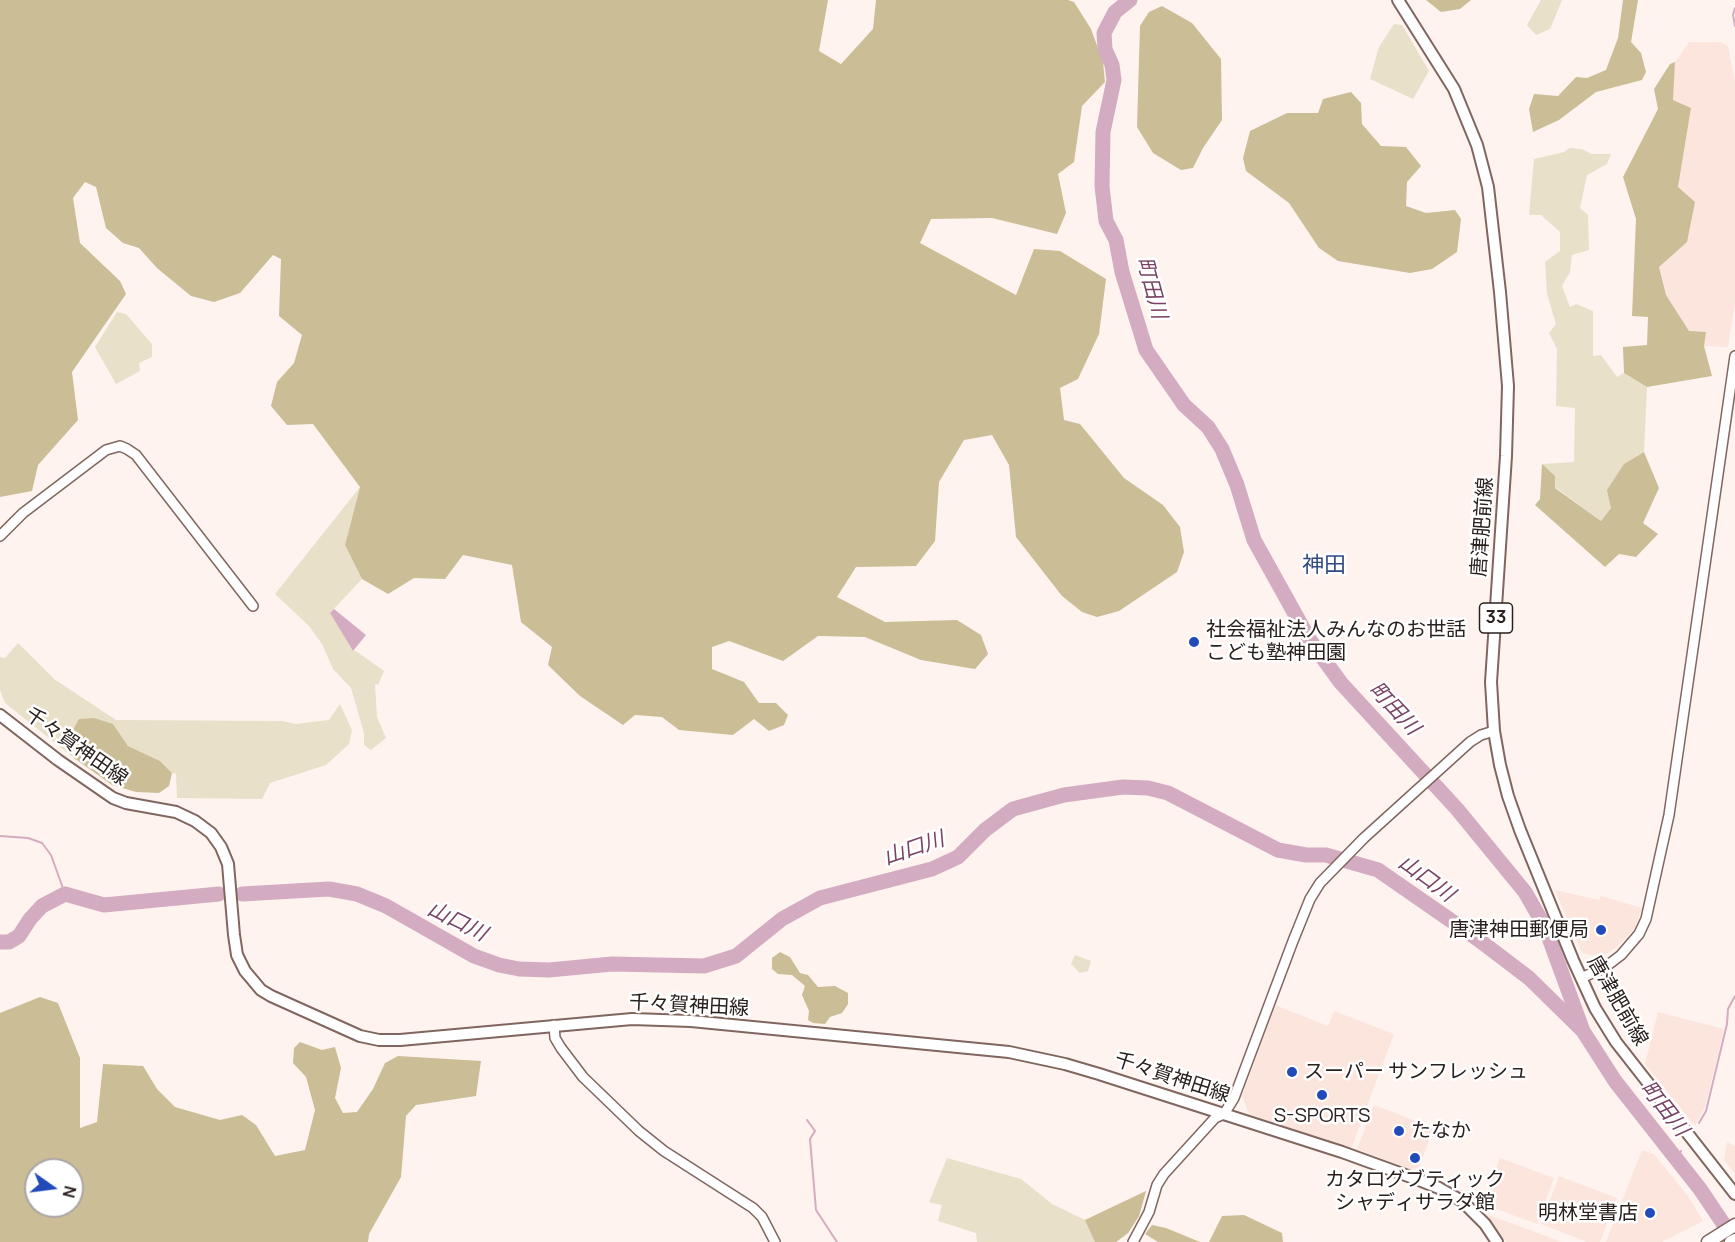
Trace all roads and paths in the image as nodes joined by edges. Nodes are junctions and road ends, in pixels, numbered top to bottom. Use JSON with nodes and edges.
{"nodes":[{"id":1,"x":1398,"y":0,"type":"edge"},
{"id":2,"x":1735,"y":356,"type":"edge"},
{"id":3,"x":0,"y":536,"type":"edge"},
{"id":4,"x":253,"y":606,"type":"dead end"},
{"id":5,"x":0,"y":715,"type":"edge"},
{"id":6,"x":1494,"y":731,"type":"junction"},
{"id":7,"x":1581,"y":978,"type":"junction"},
{"id":8,"x":554,"y":1025,"type":"junction"},
{"id":9,"x":1224,"y":1114,"type":"junction"},
{"id":10,"x":1735,"y":1194,"type":"edge"},
{"id":11,"x":1735,"y":1226,"type":"edge"},
{"id":12,"x":1713,"y":1239,"type":"edge"},
{"id":13,"x":775,"y":1242,"type":"edge"},
{"id":14,"x":1133,"y":1242,"type":"edge"},
{"id":15,"x":1497,"y":1242,"type":"edge"}],
"edges":[{"from":1,"to":6,"type":"main road","name":"唐津肥前線","number":"33"},
{"from":2,"to":7,"type":"street"},
{"from":3,"to":4,"type":"street"},
{"from":5,"to":8,"type":"main road","name":"千々賀神田線"},
{"from":6,"to":7,"type":"main road","name":"唐津肥前線","number":"33"},
{"from":6,"to":9,"type":"street"},
{"from":7,"to":10,"type":"main road","name":"唐津肥前線","number":"33"},
{"from":8,"to":9,"type":"main road","name":"千々賀神田線"},
{"from":8,"to":13,"type":"street"},
{"from":9,"to":14,"type":"street"},
{"from":9,"to":15,"type":"main road","name":"千々賀神田線"},
{"from":11,"to":12,"type":"highway"}]}
